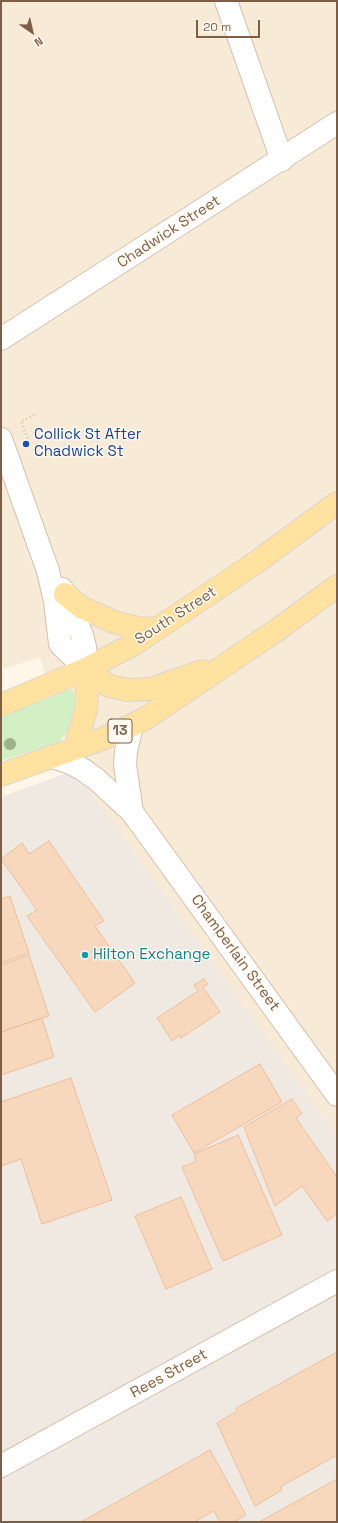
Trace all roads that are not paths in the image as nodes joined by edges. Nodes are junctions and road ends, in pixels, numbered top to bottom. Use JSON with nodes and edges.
{"nodes":[{"id":1,"x":226,"y":1,"type":"edge"},
{"id":2,"x":337,"y":123,"type":"edge"},
{"id":3,"x":282,"y":160,"type":"junction"},
{"id":4,"x":1,"y":339,"type":"edge"},
{"id":5,"x":1,"y":439,"type":"edge"},
{"id":6,"x":337,"y":503,"type":"edge"},
{"id":7,"x":48,"y":571,"type":"junction"},
{"id":8,"x":337,"y":586,"type":"edge"},
{"id":9,"x":66,"y":594,"type":"junction"},
{"id":10,"x":157,"y":629,"type":"junction"},
{"id":11,"x":228,"y":663,"type":"junction"},
{"id":12,"x":86,"y":669,"type":"junction"},
{"id":13,"x":1,"y":705,"type":"edge"},
{"id":14,"x":132,"y":726,"type":"junction"},
{"id":15,"x":75,"y":748,"type":"junction"},
{"id":16,"x":52,"y":757,"type":"junction"},
{"id":17,"x":1,"y":775,"type":"edge"},
{"id":18,"x":132,"y":812,"type":"junction"},
{"id":19,"x":337,"y":1095,"type":"edge"},
{"id":20,"x":337,"y":1281,"type":"edge"},
{"id":21,"x":1,"y":1466,"type":"edge"}],
"edges":[{"from":1,"to":3,"type":"street"},
{"from":2,"to":3,"type":"street","name":"Chadwick Street"},
{"from":3,"to":4,"type":"street","name":"Chadwick Street"},
{"from":5,"to":7,"type":"street"},
{"from":6,"to":10,"type":"main road","name":"South Street"},
{"from":7,"to":9,"type":"street"},
{"from":7,"to":12,"type":"street"},
{"from":8,"to":11,"type":"main road","number":"13"},
{"from":9,"to":10,"type":"main road"},
{"from":9,"to":12,"type":"street"},
{"from":10,"to":12,"type":"main road","name":"South Street"},
{"from":11,"to":12,"type":"main road"},
{"from":11,"to":14,"type":"main road","number":"13"},
{"from":12,"to":13,"type":"main road","name":"South Street"},
{"from":12,"to":15,"type":"main road"},
{"from":14,"to":15,"type":"main road","number":"13"},
{"from":14,"to":18,"type":"street","name":"Chamberlain Street"},
{"from":15,"to":16,"type":"main road","number":"13"},
{"from":16,"to":17,"type":"main road","number":"13"},
{"from":16,"to":18,"type":"street","name":"Chamberlain Street"},
{"from":18,"to":19,"type":"street","name":"Chamberlain Street"},
{"from":20,"to":21,"type":"street","name":"Rees Street"}]}
